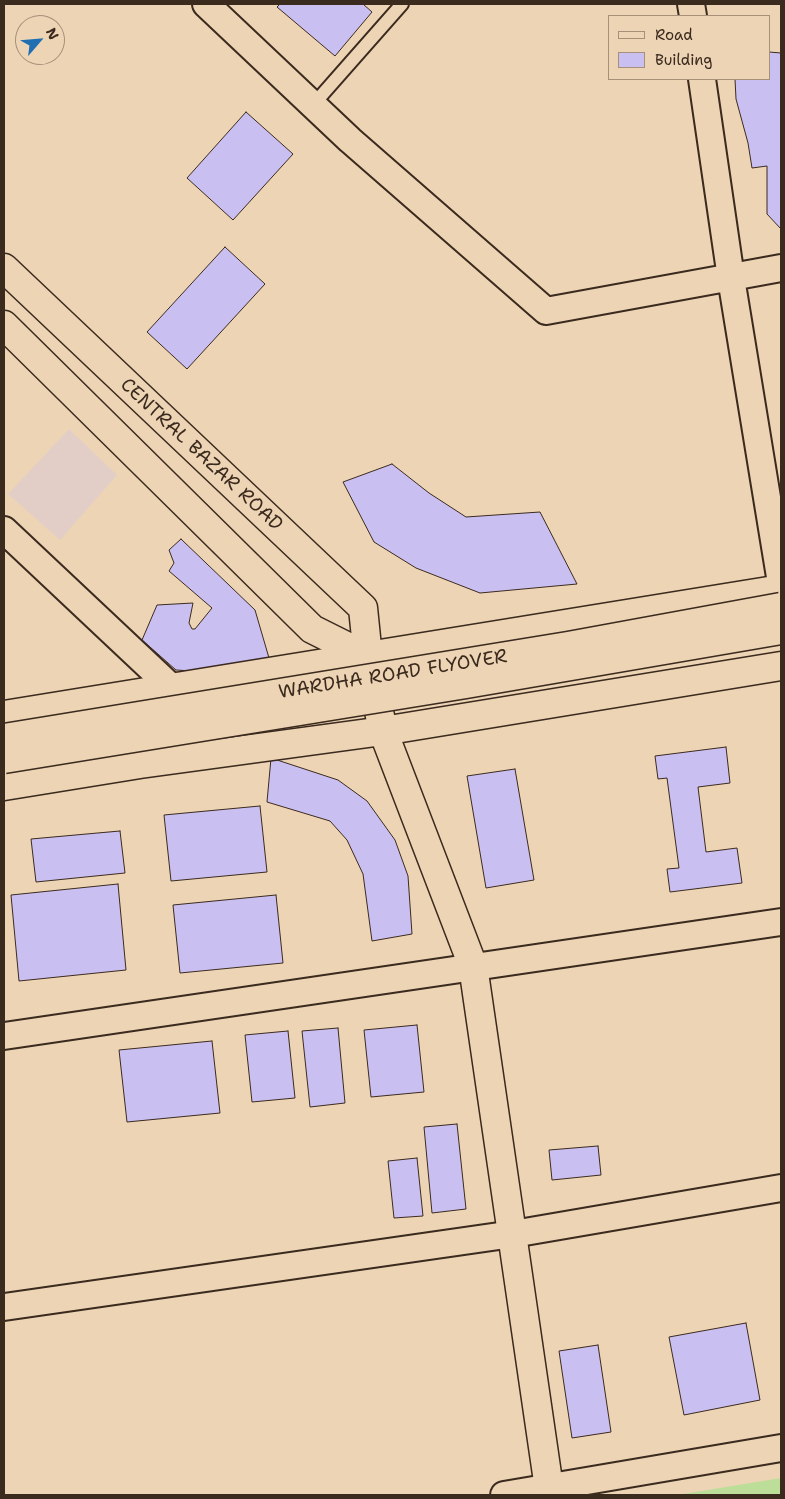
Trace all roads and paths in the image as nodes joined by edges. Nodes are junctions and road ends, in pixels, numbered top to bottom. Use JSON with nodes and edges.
{"nodes":[{"id":1,"x":206,"y":4,"type":"edge"},
{"id":2,"x":402,"y":4,"type":"edge"},
{"id":3,"x":702,"y":80,"type":"edge"},
{"id":4,"x":313,"y":105,"type":"junction"},
{"id":5,"x":4,"y":268,"type":"edge"},
{"id":6,"x":781,"y":268,"type":"edge"},
{"id":7,"x":731,"y":278,"type":"junction"},
{"id":8,"x":4,"y":325,"type":"edge"},
{"id":9,"x":4,"y":530,"type":"edge"},
{"id":10,"x":31,"y":556,"type":"junction"},
{"id":11,"x":4,"y":560,"type":"edge"},
{"id":12,"x":781,"y":583,"type":"edge"},
{"id":13,"x":781,"y":589,"type":"edge"},
{"id":14,"x":781,"y":608,"type":"edge"},
{"id":15,"x":781,"y":630,"type":"edge"},
{"id":16,"x":368,"y":657,"type":"junction"},
{"id":17,"x":781,"y":666,"type":"edge"},
{"id":18,"x":172,"y":688,"type":"junction"},
{"id":19,"x":4,"y":715,"type":"edge"},
{"id":20,"x":383,"y":731,"type":"junction"},
{"id":21,"x":4,"y":738,"type":"edge"},
{"id":22,"x":4,"y":759,"type":"edge"},
{"id":23,"x":4,"y":786,"type":"edge"},
{"id":24,"x":781,"y":922,"type":"edge"},
{"id":25,"x":473,"y":966,"type":"junction"},
{"id":26,"x":4,"y":1036,"type":"edge"},
{"id":27,"x":781,"y":1188,"type":"edge"},
{"id":28,"x":513,"y":1234,"type":"junction"},
{"id":29,"x":4,"y":1307,"type":"edge"},
{"id":30,"x":781,"y":1448,"type":"edge"},
{"id":31,"x":549,"y":1492,"type":"edge"},
{"id":32,"x":504,"y":1495,"type":"edge"}],
"edges":[{"from":1,"to":4,"type":"street"},
{"from":2,"to":4,"type":"lane"},
{"from":3,"to":7,"type":"street"},
{"from":4,"to":7,"type":"street"},
{"from":5,"to":16,"type":"main road","name":"CENTRAL BAZAR ROAD"},
{"from":6,"to":7,"type":"street"},
{"from":7,"to":12,"type":"street"},
{"from":8,"to":16,"type":"main road"},
{"from":9,"to":10,"type":"street"},
{"from":10,"to":11,"type":"street"},
{"from":10,"to":18,"type":"street"},
{"from":13,"to":16,"type":"main road"},
{"from":14,"to":21,"type":"main road","name":"WARDHA ROAD FLYOVER","bridge":true},
{"from":15,"to":22,"type":"main road","name":"WARDHA ROAD FLYOVER","bridge":true},
{"from":16,"to":18,"type":"main road"},
{"from":16,"to":20,"type":"main road","name":"CENTRAL BAZAR ROAD"},
{"from":17,"to":20,"type":"main road"},
{"from":18,"to":19,"type":"main road"},
{"from":20,"to":23,"type":"main road"},
{"from":20,"to":25,"type":"main road","name":"CENTRAL BAZAR ROAD"},
{"from":24,"to":25,"type":"street"},
{"from":25,"to":26,"type":"street"},
{"from":25,"to":28,"type":"main road","name":"CENTRAL BAZAR ROAD"},
{"from":27,"to":28,"type":"street"},
{"from":28,"to":29,"type":"street"},
{"from":28,"to":31,"type":"main road","name":"CENTRAL BAZAR ROAD"},
{"from":30,"to":31,"type":"street"},
{"from":31,"to":32,"type":"street"}]}
